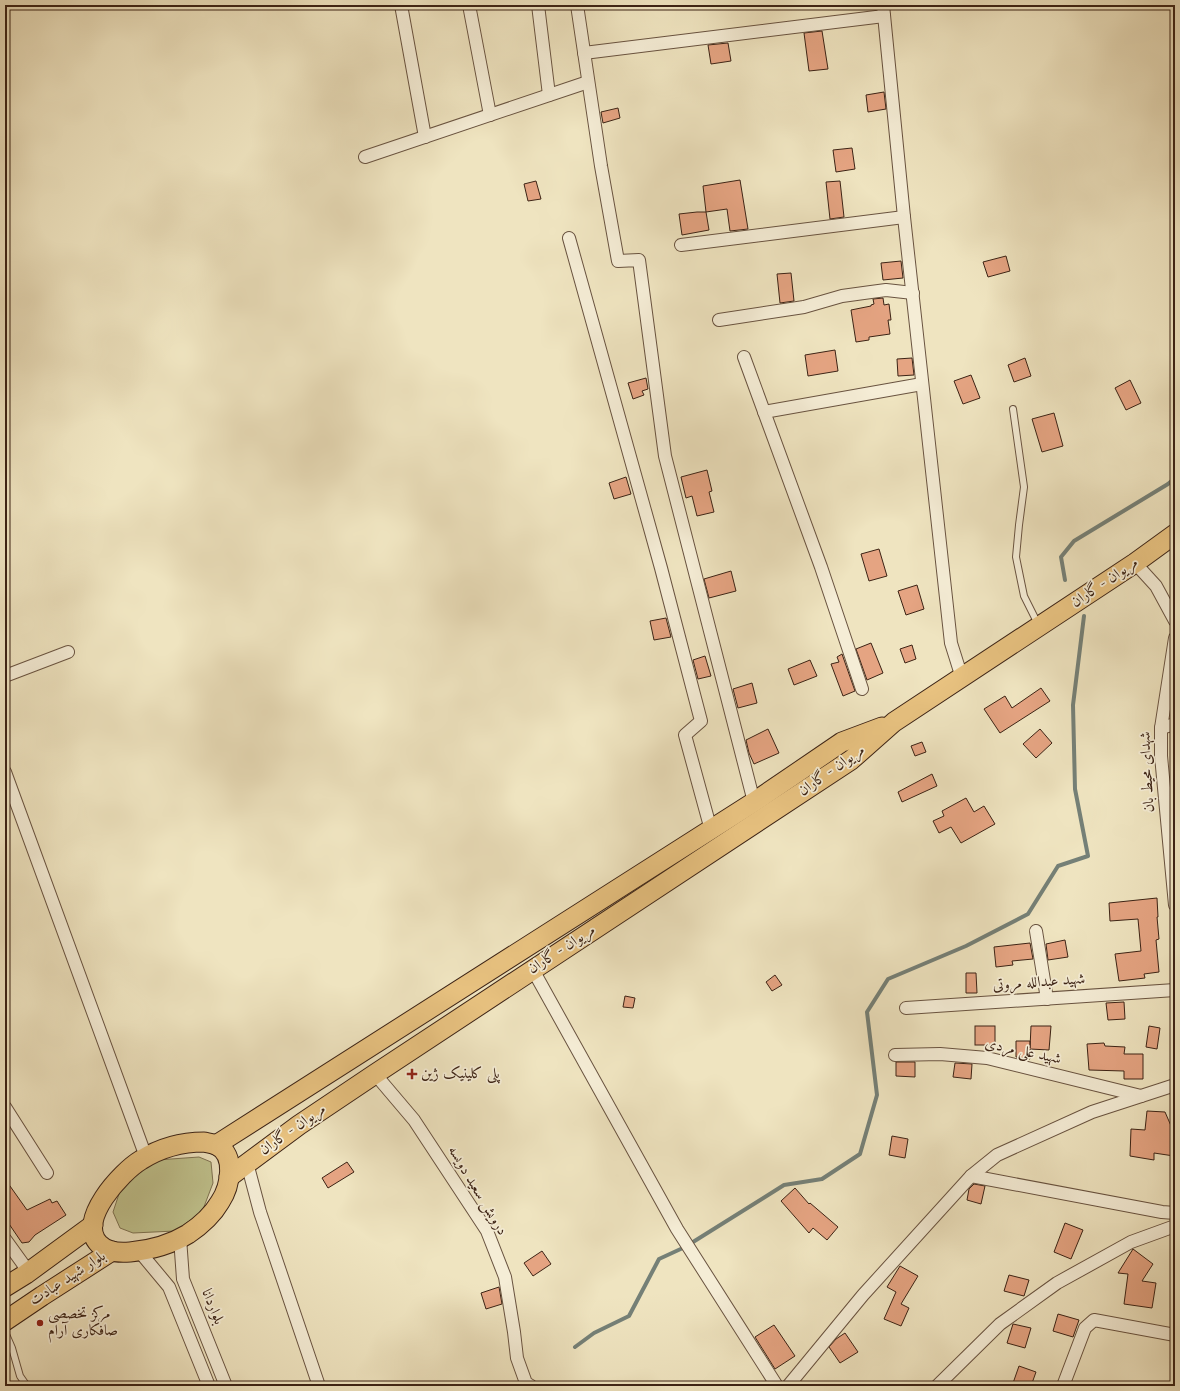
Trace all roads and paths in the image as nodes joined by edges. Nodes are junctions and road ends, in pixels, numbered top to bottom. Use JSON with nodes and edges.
{"nodes":[{"id":1,"x":401,"y":5,"type":"edge"},
{"id":2,"x":469,"y":5,"type":"edge"},
{"id":3,"x":538,"y":5,"type":"edge"},
{"id":4,"x":577,"y":5,"type":"edge"},
{"id":5,"x":884,"y":10,"type":"edge"},
{"id":6,"x":584,"y":53,"type":"junction"},
{"id":7,"x":588,"y":82,"type":"junction"},
{"id":8,"x":549,"y":95,"type":"junction"},
{"id":9,"x":490,"y":115,"type":"junction"},
{"id":10,"x":425,"y":137,"type":"junction"},
{"id":11,"x":365,"y":157,"type":"dead end"},
{"id":12,"x":904,"y":217,"type":"junction"},
{"id":13,"x":570,"y":238,"type":"dead end"},
{"id":14,"x":681,"y":245,"type":"dead end"},
{"id":15,"x":913,"y":294,"type":"junction"},
{"id":16,"x":719,"y":320,"type":"dead end"},
{"id":17,"x":744,"y":357,"type":"dead end"},
{"id":18,"x":922,"y":384,"type":"junction"},
{"id":19,"x":1013,"y":409,"type":"dead end"},
{"id":20,"x":764,"y":412,"type":"junction"},
{"id":21,"x":1175,"y":534,"type":"edge"},
{"id":22,"x":1136,"y":563,"type":"junction"},
{"id":23,"x":1175,"y":621,"type":"edge"},
{"id":24,"x":1039,"y":627,"type":"junction"},
{"id":25,"x":1175,"y":638,"type":"edge"},
{"id":26,"x":68,"y":652,"type":"dead end"},
{"id":27,"x":5,"y":676,"type":"edge"},
{"id":28,"x":962,"y":678,"type":"junction"},
{"id":29,"x":862,"y":689,"type":"dead end"},
{"id":30,"x":894,"y":722,"type":"junction"},
{"id":31,"x":1175,"y":724,"type":"edge"},
{"id":32,"x":1161,"y":728,"type":"junction"},
{"id":33,"x":5,"y":772,"type":"edge"},
{"id":34,"x":1169,"y":788,"type":"edge"},
{"id":35,"x":754,"y":802,"type":"junction"},
{"id":36,"x":711,"y":830,"type":"junction"},
{"id":37,"x":1174,"y":889,"type":"edge"},
{"id":38,"x":1175,"y":905,"type":"edge"},
{"id":39,"x":1036,"y":931,"type":"dead end"},
{"id":40,"x":533,"y":970,"type":"junction"},
{"id":41,"x":1175,"y":990,"type":"edge"},
{"id":42,"x":1047,"y":999,"type":"junction"},
{"id":43,"x":906,"y":1008,"type":"dead end"},
{"id":44,"x":895,"y":1055,"type":"dead end"},
{"id":45,"x":375,"y":1074,"type":"junction"},
{"id":46,"x":1175,"y":1085,"type":"edge"},
{"id":47,"x":302,"y":1090,"type":"junction"},
{"id":48,"x":1142,"y":1096,"type":"junction"},
{"id":49,"x":5,"y":1107,"type":"edge"},
{"id":50,"x":320,"y":1110,"type":"junction"},
{"id":51,"x":216,"y":1145,"type":"junction"},
{"id":52,"x":146,"y":1157,"type":"junction"},
{"id":53,"x":247,"y":1163,"type":"junction"},
{"id":54,"x":47,"y":1173,"type":"dead end"},
{"id":55,"x":971,"y":1176,"type":"junction"},
{"id":56,"x":229,"y":1177,"type":"junction"},
{"id":57,"x":1175,"y":1213,"type":"edge"},
{"id":58,"x":92,"y":1225,"type":"junction"},
{"id":59,"x":1175,"y":1226,"type":"edge"},
{"id":60,"x":180,"y":1238,"type":"junction"},
{"id":61,"x":5,"y":1239,"type":"edge"},
{"id":62,"x":112,"y":1251,"type":"junction"},
{"id":63,"x":139,"y":1251,"type":"junction"},
{"id":64,"x":26,"y":1274,"type":"junction"},
{"id":65,"x":5,"y":1287,"type":"edge"},
{"id":66,"x":42,"y":1296,"type":"junction"},
{"id":67,"x":5,"y":1321,"type":"edge"},
{"id":68,"x":5,"y":1332,"type":"edge"},
{"id":69,"x":1175,"y":1335,"type":"edge"},
{"id":70,"x":27,"y":1386,"type":"edge"},
{"id":71,"x":209,"y":1386,"type":"edge"},
{"id":72,"x":226,"y":1386,"type":"edge"},
{"id":73,"x":319,"y":1386,"type":"edge"},
{"id":74,"x":531,"y":1386,"type":"edge"},
{"id":75,"x":777,"y":1386,"type":"edge"},
{"id":76,"x":788,"y":1386,"type":"edge"},
{"id":77,"x":937,"y":1386,"type":"edge"},
{"id":78,"x":1063,"y":1386,"type":"edge"}],
"edges":[{"from":1,"to":10,"type":"street"},
{"from":2,"to":9,"type":"street"},
{"from":3,"to":8,"type":"street"},
{"from":4,"to":6,"type":"street"},
{"from":5,"to":6,"type":"street"},
{"from":5,"to":12,"type":"street"},
{"from":6,"to":7,"type":"street"},
{"from":7,"to":8,"type":"street"},
{"from":7,"to":35,"type":"street"},
{"from":8,"to":9,"type":"street"},
{"from":9,"to":10,"type":"street"},
{"from":10,"to":11,"type":"street"},
{"from":12,"to":14,"type":"street"},
{"from":12,"to":15,"type":"street"},
{"from":13,"to":36,"type":"street"},
{"from":15,"to":16,"type":"street"},
{"from":15,"to":18,"type":"street"},
{"from":17,"to":20,"type":"street"},
{"from":18,"to":20,"type":"street"},
{"from":18,"to":28,"type":"street"},
{"from":19,"to":24,"type":"lane"},
{"from":20,"to":29,"type":"street"},
{"from":21,"to":22,"type":"main road","name":"مریوان - گاران"},
{"from":22,"to":23,"type":"street"},
{"from":22,"to":24,"type":"main road","name":"مریوان - گاران"},
{"from":24,"to":28,"type":"main road","name":"مریوان - گاران"},
{"from":25,"to":32,"type":"street","name":"شهدای محیط بان"},
{"from":26,"to":27,"type":"street"},
{"from":28,"to":30,"type":"main road","name":"مریوان - گاران"},
{"from":30,"to":35,"type":"main road","name":"مریوان - گاران"},
{"from":30,"to":40,"type":"main road","name":"مریوان - گاران"},
{"from":31,"to":32,"type":"street"},
{"from":32,"to":34,"type":"street","name":"شهدای محیط بان"},
{"from":33,"to":52,"type":"street"},
{"from":34,"to":37,"type":"street","name":"شهدای محیط بان"},
{"from":35,"to":36,"type":"main road","name":"مریوان - گاران"},
{"from":36,"to":47,"type":"main road","name":"مریوان - گاران"},
{"from":37,"to":38,"type":"street","name":"شهدای محیط بان"},
{"from":39,"to":42,"type":"street"},
{"from":40,"to":45,"type":"main road","name":"مریوان - گاران"},
{"from":40,"to":75,"type":"street"},
{"from":41,"to":42,"type":"street","name":"شهید عبدالله مروتی"},
{"from":42,"to":43,"type":"street","name":"شهید عبدالله مروتی"},
{"from":44,"to":48,"type":"street","name":"شهید علی مردی"},
{"from":45,"to":50,"type":"main road","name":"مریوان - گاران"},
{"from":45,"to":74,"type":"street","name":"درویش سعید دویسه"},
{"from":46,"to":48,"type":"street"},
{"from":47,"to":50,"type":"main road"},
{"from":47,"to":51,"type":"main road","name":"مریوان - گاران"},
{"from":48,"to":55,"type":"street"},
{"from":49,"to":54,"type":"street"},
{"from":50,"to":53,"type":"main road","name":"مریوان - گاران"},
{"from":51,"to":52,"type":"main road"},
{"from":51,"to":56,"type":"main road"},
{"from":52,"to":58,"type":"main road"},
{"from":53,"to":56,"type":"main road","name":"مریوان - گاران"},
{"from":53,"to":73,"type":"street"},
{"from":55,"to":57,"type":"street"},
{"from":55,"to":76,"type":"street"},
{"from":56,"to":60,"type":"main road"},
{"from":58,"to":62,"type":"main road"},
{"from":58,"to":64,"type":"main road","name":"بلوار شهید عبادت"},
{"from":59,"to":77,"type":"street"},
{"from":60,"to":63,"type":"main road"},
{"from":60,"to":72,"type":"street","name":"بلواردانا"},
{"from":61,"to":64,"type":"street"},
{"from":62,"to":63,"type":"main road"},
{"from":62,"to":66,"type":"main road","name":"بلوار شهید عبادت"},
{"from":63,"to":71,"type":"street"},
{"from":64,"to":65,"type":"main road","name":"بلوار شهید عبادت"},
{"from":64,"to":66,"type":"main road"},
{"from":66,"to":67,"type":"main road","name":"بلوار شهید عبادت"},
{"from":68,"to":70,"type":"lane"},
{"from":69,"to":78,"type":"street"}]}
